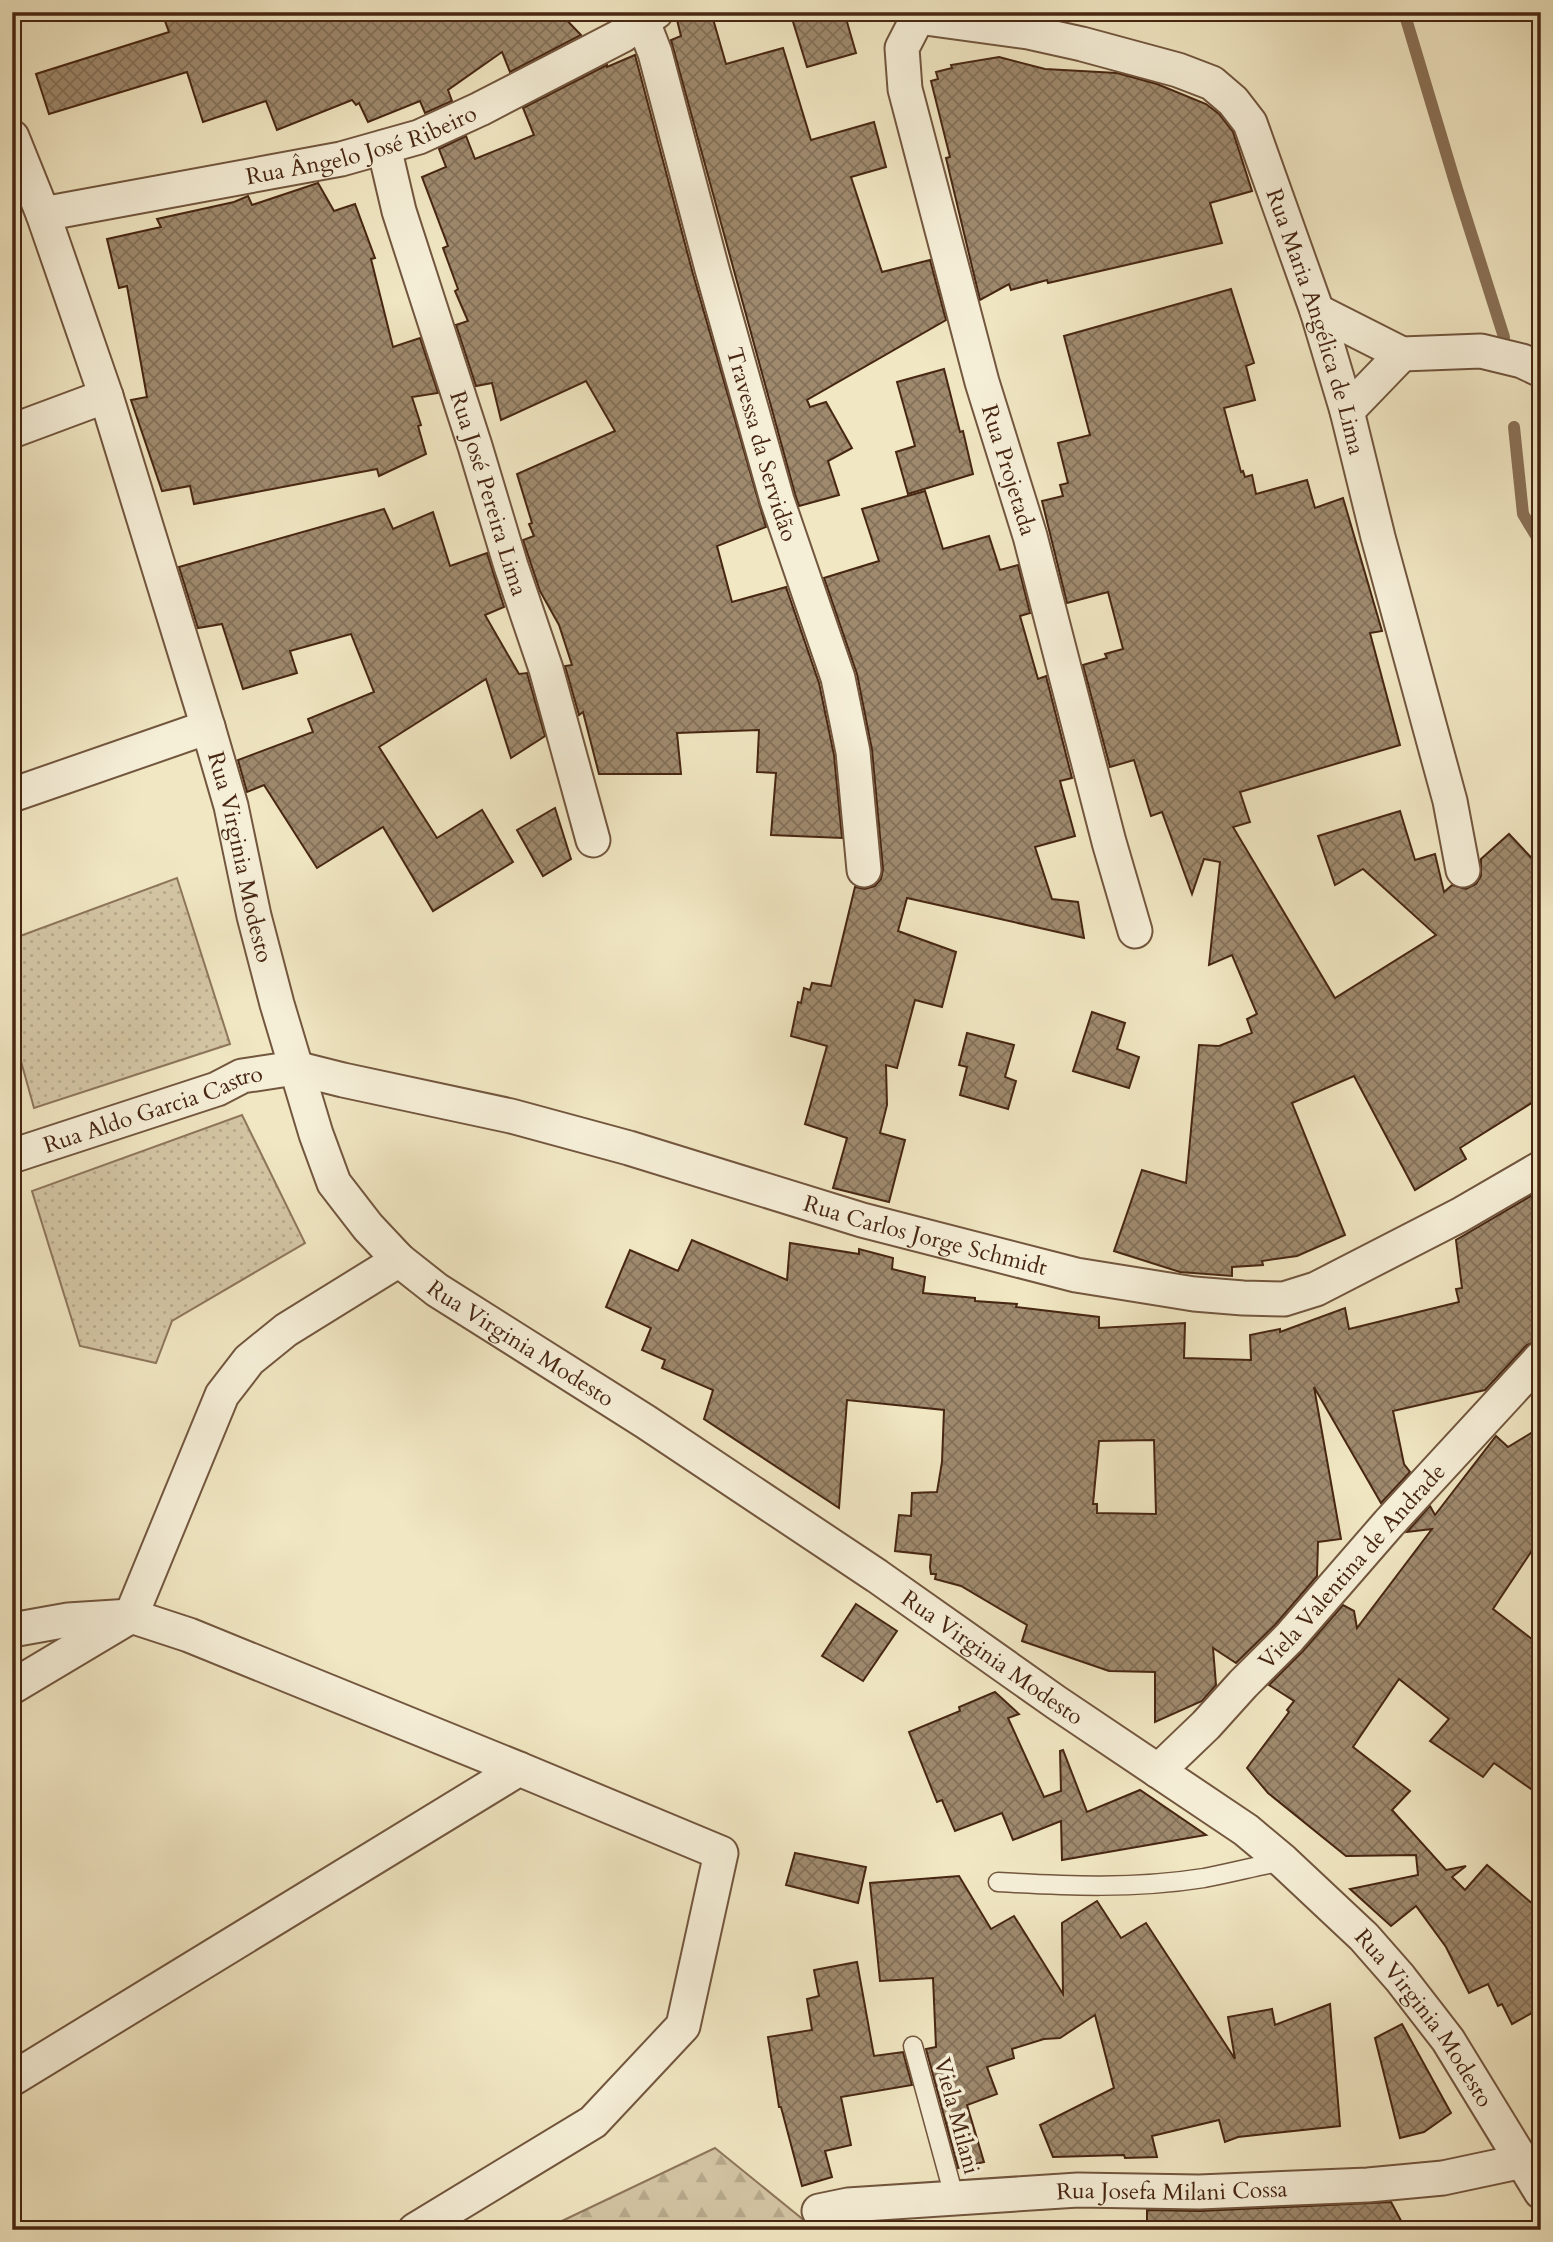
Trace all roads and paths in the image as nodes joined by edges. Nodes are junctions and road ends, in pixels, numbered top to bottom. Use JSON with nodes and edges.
{"nodes":[{"id":1,"x":915,"y":15,"type":"edge"},
{"id":2,"x":650,"y":17,"type":"edge"},
{"id":3,"x":12,"y":137,"type":"edge"},
{"id":4,"x":384,"y":147,"type":"junction"},
{"id":5,"x":43,"y":214,"type":"junction"},
{"id":6,"x":1317,"y":311,"type":"junction"},
{"id":7,"x":1402,"y":354,"type":"junction"},
{"id":8,"x":1541,"y":370,"type":"edge"},
{"id":9,"x":106,"y":396,"type":"junction"},
{"id":10,"x":1347,"y":411,"type":"junction"},
{"id":11,"x":12,"y":430,"type":"edge"},
{"id":12,"x":208,"y":727,"type":"junction"},
{"id":13,"x":12,"y":795,"type":"edge"},
{"id":14,"x":593,"y":841,"type":"dead end"},
{"id":15,"x":864,"y":870,"type":"dead end"},
{"id":16,"x":1463,"y":870,"type":"dead end"},
{"id":17,"x":1135,"y":931,"type":"dead end"},
{"id":18,"x":295,"y":1068,"type":"junction"},
{"id":19,"x":12,"y":1156,"type":"edge"},
{"id":20,"x":1541,"y":1168,"type":"edge"},
{"id":21,"x":399,"y":1260,"type":"junction"},
{"id":22,"x":1541,"y":1358,"type":"edge"},
{"id":23,"x":131,"y":1616,"type":"junction"},
{"id":24,"x":12,"y":1630,"type":"edge"},
{"id":25,"x":12,"y":1687,"type":"edge"},
{"id":26,"x":519,"y":1769,"type":"junction"},
{"id":27,"x":1158,"y":1771,"type":"junction"},
{"id":28,"x":1283,"y":1861,"type":"junction"},
{"id":29,"x":998,"y":1882,"type":"dead end"},
{"id":30,"x":913,"y":2046,"type":"dead end"},
{"id":31,"x":12,"y":2079,"type":"edge"},
{"id":32,"x":1523,"y":2161,"type":"junction"},
{"id":33,"x":1541,"y":2192,"type":"edge"},
{"id":34,"x":955,"y":2200,"type":"junction"},
{"id":35,"x":819,"y":2211,"type":"dead end"},
{"id":36,"x":415,"y":2230,"type":"edge"}],
"edges":[{"from":1,"to":6,"type":"street","name":"Rua Maria Angélica de Lima"},
{"from":1,"to":17,"type":"street","name":"Rua Projetada"},
{"from":2,"to":4,"type":"street","name":"Rua Ângelo José Ribeiro"},
{"from":2,"to":15,"type":"street","name":"Travessa da Servidão"},
{"from":3,"to":5,"type":"street","name":"Rua Virginia Modesto"},
{"from":4,"to":5,"type":"street","name":"Rua Ângelo José Ribeiro"},
{"from":4,"to":14,"type":"street","name":"Rua José Pereira Lima"},
{"from":5,"to":9,"type":"street","name":"Rua Virginia Modesto"},
{"from":6,"to":7,"type":"street"},
{"from":6,"to":10,"type":"street","name":"Rua Maria Angélica de Lima"},
{"from":7,"to":8,"type":"street"},
{"from":7,"to":10,"type":"street"},
{"from":9,"to":11,"type":"street"},
{"from":9,"to":12,"type":"street","name":"Rua Virginia Modesto"},
{"from":10,"to":16,"type":"street","name":"Rua Maria Angélica de Lima"},
{"from":12,"to":13,"type":"street"},
{"from":12,"to":18,"type":"street","name":"Rua Virginia Modesto"},
{"from":18,"to":19,"type":"street","name":"Rua Aldo Garcia Castro"},
{"from":18,"to":20,"type":"street","name":"Rua Carlos Jorge Schmidt"},
{"from":18,"to":21,"type":"street","name":"Rua Virginia Modesto"},
{"from":21,"to":23,"type":"street"},
{"from":21,"to":27,"type":"street","name":"Rua Virginia Modesto"},
{"from":22,"to":27,"type":"street","name":"Viela Valentina de Andrade"},
{"from":23,"to":24,"type":"street"},
{"from":23,"to":25,"type":"street"},
{"from":23,"to":26,"type":"street"},
{"from":26,"to":31,"type":"street"},
{"from":26,"to":36,"type":"street"},
{"from":27,"to":28,"type":"street","name":"Rua Virginia Modesto"},
{"from":28,"to":29,"type":"lane"},
{"from":28,"to":32,"type":"street","name":"Rua Virginia Modesto"},
{"from":30,"to":34,"type":"lane","name":"Viela Milani"},
{"from":32,"to":33,"type":"street","name":"Rua Virginia Modesto"},
{"from":32,"to":34,"type":"street","name":"Rua Josefa Milani Cossa"},
{"from":34,"to":35,"type":"street","name":"Rua Josefa Milani Cossa"}]}
